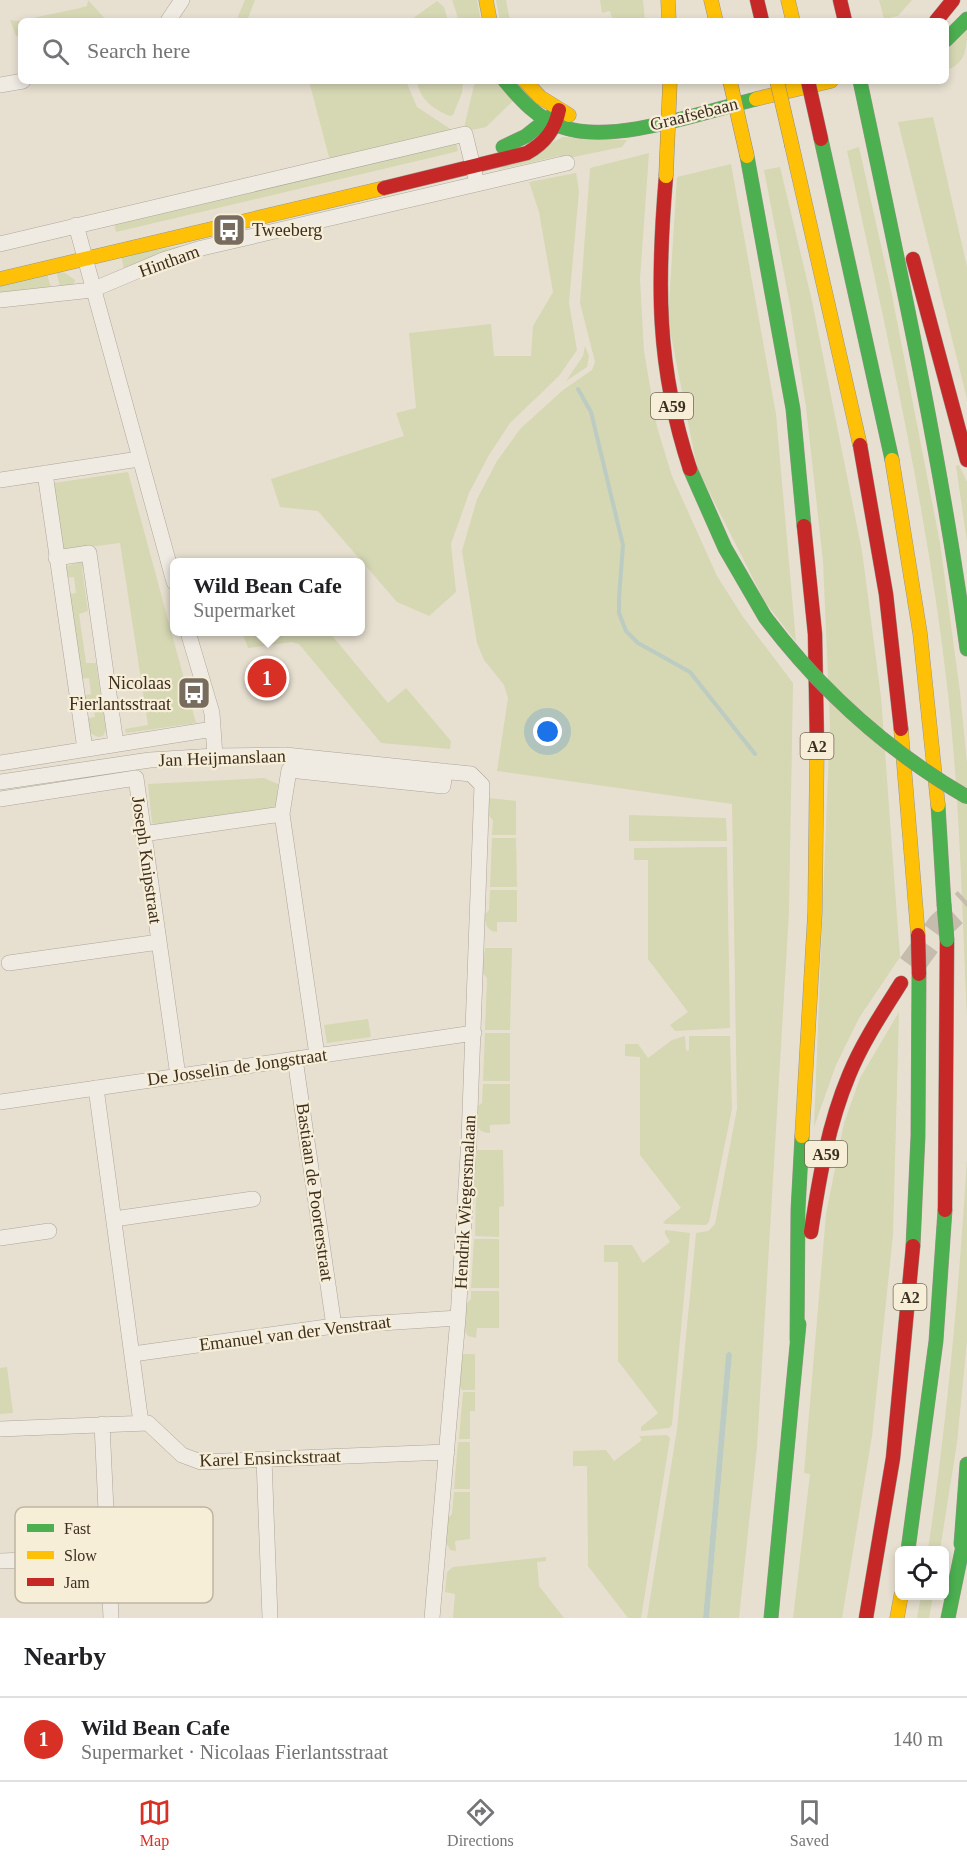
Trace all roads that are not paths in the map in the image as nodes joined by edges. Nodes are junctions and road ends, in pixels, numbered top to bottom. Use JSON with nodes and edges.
{"nodes":[{"id":1,"x":182,"y":0,"type":"edge"},
{"id":2,"x":486,"y":0,"type":"edge"},
{"id":3,"x":669,"y":0,"type":"edge"},
{"id":4,"x":711,"y":0,"type":"edge"},
{"id":5,"x":757,"y":0,"type":"edge"},
{"id":6,"x":788,"y":0,"type":"edge"},
{"id":7,"x":953,"y":0,"type":"edge"},
{"id":8,"x":960,"y":0,"type":"edge"},
{"id":9,"x":967,"y":4,"type":"edge"},
{"id":10,"x":170,"y":18,"type":"edge"},
{"id":11,"x":489,"y":18,"type":"edge"},
{"id":12,"x":669,"y":18,"type":"edge"},
{"id":13,"x":715,"y":18,"type":"edge"},
{"id":14,"x":761,"y":18,"type":"edge"},
{"id":15,"x":793,"y":18,"type":"edge"},
{"id":16,"x":938,"y":18,"type":"edge"},
{"id":17,"x":967,"y":19,"type":"edge"},
{"id":18,"x":949,"y":37,"type":"edge"},
{"id":19,"x":18,"y":82,"type":"edge"},
{"id":20,"x":508,"y":84,"type":"edge"},
{"id":21,"x":528,"y":84,"type":"edge"},
{"id":22,"x":670,"y":84,"type":"edge"},
{"id":23,"x":731,"y":84,"type":"edge"},
{"id":24,"x":764,"y":84,"type":"edge"},
{"id":25,"x":777,"y":84,"type":"edge"},
{"id":26,"x":809,"y":84,"type":"edge"},
{"id":27,"x":819,"y":84,"type":"edge"},
{"id":28,"x":861,"y":84,"type":"edge"},
{"id":29,"x":0,"y":86,"type":"edge"},
{"id":30,"x":559,"y":110,"type":"junction"},
{"id":31,"x":544,"y":119,"type":"junction"},
{"id":32,"x":557,"y":126,"type":"junction"},
{"id":33,"x":871,"y":127,"type":"junction"},
{"id":34,"x":472,"y":161,"type":"junction"},
{"id":35,"x":567,"y":163,"type":"dead end"},
{"id":36,"x":477,"y":184,"type":"junction"},
{"id":37,"x":76,"y":225,"type":"junction"},
{"id":38,"x":0,"y":244,"type":"edge"},
{"id":39,"x":83,"y":252,"type":"junction"},
{"id":40,"x":0,"y":265,"type":"edge"},
{"id":41,"x":0,"y":279,"type":"edge"},
{"id":42,"x":92,"y":290,"type":"junction"},
{"id":43,"x":0,"y":300,"type":"edge"},
{"id":44,"x":139,"y":459,"type":"junction"},
{"id":45,"x":967,"y":460,"type":"edge"},
{"id":46,"x":45,"y":473,"type":"junction"},
{"id":47,"x":0,"y":480,"type":"edge"},
{"id":48,"x":56,"y":558,"type":"junction"},
{"id":49,"x":170,"y":568,"type":"edge"},
{"id":50,"x":189,"y":636,"type":"edge"},
{"id":51,"x":967,"y":649,"type":"edge"},
{"id":52,"x":213,"y":729,"type":"junction"},
{"id":53,"x":116,"y":744,"type":"junction"},
{"id":54,"x":85,"y":749,"type":"junction"},
{"id":55,"x":216,"y":756,"type":"junction"},
{"id":56,"x":0,"y":763,"type":"edge"},
{"id":57,"x":445,"y":771,"type":"junction"},
{"id":58,"x":136,"y":777,"type":"joint"},
{"id":59,"x":0,"y":782,"type":"edge"},
{"id":60,"x":482,"y":785,"type":"joint"},
{"id":61,"x":967,"y":797,"type":"edge"},
{"id":62,"x":0,"y":799,"type":"edge"},
{"id":63,"x":282,"y":814,"type":"junction"},
{"id":64,"x":143,"y":834,"type":"junction"},
{"id":65,"x":159,"y":942,"type":"junction"},
{"id":66,"x":9,"y":963,"type":"dead end"},
{"id":67,"x":901,"y":983,"type":"dead end"},
{"id":68,"x":474,"y":1033,"type":"junction"},
{"id":69,"x":317,"y":1056,"type":"junction"},
{"id":70,"x":295,"y":1059,"type":"junction"},
{"id":71,"x":178,"y":1076,"type":"junction"},
{"id":72,"x":96,"y":1088,"type":"junction"},
{"id":73,"x":0,"y":1102,"type":"edge"},
{"id":74,"x":253,"y":1199,"type":"dead end"},
{"id":75,"x":114,"y":1219,"type":"junction"},
{"id":76,"x":49,"y":1231,"type":"dead end"},
{"id":77,"x":0,"y":1238,"type":"edge"},
{"id":78,"x":458,"y":1318,"type":"junction"},
{"id":79,"x":334,"y":1326,"type":"junction"},
{"id":80,"x":797,"y":1340,"type":"junction"},
{"id":81,"x":133,"y":1354,"type":"junction"},
{"id":82,"x":141,"y":1423,"type":"junction"},
{"id":83,"x":102,"y":1424,"type":"junction"},
{"id":84,"x":0,"y":1429,"type":"edge"},
{"id":85,"x":447,"y":1452,"type":"junction"},
{"id":86,"x":264,"y":1459,"type":"junction"},
{"id":87,"x":967,"y":1464,"type":"edge"},
{"id":88,"x":106,"y":1507,"type":"edge"},
{"id":89,"x":967,"y":1526,"type":"edge"},
{"id":90,"x":909,"y":1546,"type":"edge"},
{"id":91,"x":960,"y":1551,"type":"junction"},
{"id":92,"x":15,"y":1560,"type":"edge"},
{"id":93,"x":0,"y":1561,"type":"edge"},
{"id":94,"x":900,"y":1600,"type":"edge"},
{"id":95,"x":110,"y":1603,"type":"edge"},
{"id":96,"x":111,"y":1618,"type":"edge"},
{"id":97,"x":270,"y":1618,"type":"edge"},
{"id":98,"x":432,"y":1618,"type":"edge"},
{"id":99,"x":771,"y":1618,"type":"edge"},
{"id":100,"x":866,"y":1618,"type":"edge"},
{"id":101,"x":897,"y":1618,"type":"edge"},
{"id":102,"x":948,"y":1618,"type":"edge"}],
"edges":[{"from":1,"to":10,"type":"street"},
{"from":2,"to":11,"type":"main road"},
{"from":3,"to":12,"type":"main road"},
{"from":4,"to":13,"type":"main road"},
{"from":5,"to":14,"type":"main road"},
{"from":6,"to":15,"type":"main road"},
{"from":7,"to":16,"type":"main road"},
{"from":8,"to":9,"type":"street"},
{"from":17,"to":18,"type":"main road"},
{"from":19,"to":29,"type":"street"},
{"from":20,"to":31,"type":"main road","name":"Graafsebaan"},
{"from":21,"to":30,"type":"main road","name":"Graafsebaan"},
{"from":22,"to":61,"type":"main road","number":"A59","bridge":true},
{"from":23,"to":80,"type":"main road","number":"A2","bridge":true},
{"from":24,"to":30,"type":"main road","name":"Graafsebaan"},
{"from":25,"to":100,"type":"main road","number":"A2","bridge":true},
{"from":26,"to":90,"type":"main road","number":"A2","bridge":true},
{"from":27,"to":32,"type":"main road","name":"Graafsebaan"},
{"from":28,"to":33,"type":"main road"},
{"from":30,"to":31,"type":"main road","name":"Hintham"},
{"from":30,"to":32,"type":"main road"},
{"from":31,"to":32,"type":"main road","name":"Graafsebaan"},
{"from":31,"to":34,"type":"main road","name":"Hintham"},
{"from":32,"to":34,"type":"main road","name":"Hintham"},
{"from":33,"to":45,"type":"main road"},
{"from":33,"to":51,"type":"main road"},
{"from":34,"to":36,"type":"street"},
{"from":34,"to":37,"type":"street"},
{"from":34,"to":39,"type":"main road","name":"Hintham"},
{"from":35,"to":36,"type":"street","name":"Hintham"},
{"from":36,"to":42,"type":"street","name":"Hintham"},
{"from":37,"to":38,"type":"street"},
{"from":37,"to":39,"type":"street"},
{"from":39,"to":40,"type":"main road","name":"Hintham"},
{"from":39,"to":41,"type":"main road","name":"Hintham"},
{"from":39,"to":42,"type":"street"},
{"from":42,"to":43,"type":"street","name":"Hintham"},
{"from":42,"to":44,"type":"street"},
{"from":44,"to":46,"type":"street"},
{"from":44,"to":49,"type":"street"},
{"from":46,"to":47,"type":"street"},
{"from":46,"to":48,"type":"street"},
{"from":48,"to":53,"type":"street"},
{"from":48,"to":54,"type":"street"},
{"from":50,"to":52,"type":"street"},
{"from":52,"to":53,"type":"street","name":"Jan Heijmanslaan"},
{"from":52,"to":55,"type":"street"},
{"from":53,"to":54,"type":"street","name":"Jan Heijmanslaan"},
{"from":54,"to":56,"type":"street","name":"Jan Heijmanslaan"},
{"from":55,"to":57,"type":"street","name":"Jan Heijmanslaan"},
{"from":55,"to":59,"type":"street","name":"Jan Heijmanslaan"},
{"from":57,"to":60,"type":"street","name":"Jan Heijmanslaan"},
{"from":57,"to":63,"type":"street","name":"Jan Heijmanslaan"},
{"from":58,"to":62,"type":"street","name":"Jan Heijmanslaan"},
{"from":58,"to":64,"type":"street","name":"Joseph Knipstraat"},
{"from":60,"to":68,"type":"street","name":"Hendrik Wiegersmalaan"},
{"from":63,"to":64,"type":"street"},
{"from":63,"to":69,"type":"street"},
{"from":64,"to":65,"type":"street","name":"Joseph Knipstraat"},
{"from":65,"to":66,"type":"street","name":"Joseph Knipstraat"},
{"from":65,"to":71,"type":"street","name":"Joseph Knipstraat"},
{"from":67,"to":80,"type":"main road","number":"A59"},
{"from":68,"to":69,"type":"street","name":"De Josselin de Jongstraat"},
{"from":68,"to":78,"type":"street","name":"Hendrik Wiegersmalaan"},
{"from":69,"to":70,"type":"street","name":"De Josselin de Jongstraat"},
{"from":70,"to":71,"type":"street","name":"De Josselin de Jongstraat"},
{"from":70,"to":79,"type":"street","name":"Bastiaan de Poorterstraat"},
{"from":71,"to":72,"type":"street","name":"De Josselin de Jongstraat"},
{"from":72,"to":73,"type":"street","name":"De Josselin de Jongstraat"},
{"from":72,"to":75,"type":"street"},
{"from":74,"to":75,"type":"street"},
{"from":75,"to":81,"type":"street"},
{"from":76,"to":77,"type":"street"},
{"from":78,"to":79,"type":"street","name":"Emanuel van der Venstraat"},
{"from":78,"to":85,"type":"street","name":"Hendrik Wiegersmalaan"},
{"from":79,"to":81,"type":"street","name":"Emanuel van der Venstraat"},
{"from":80,"to":99,"type":"main road","number":"A2"},
{"from":81,"to":82,"type":"street"},
{"from":82,"to":83,"type":"street"},
{"from":82,"to":86,"type":"street","name":"Karel Ensinckstraat"},
{"from":83,"to":84,"type":"street"},
{"from":83,"to":88,"type":"street"},
{"from":85,"to":86,"type":"street","name":"Karel Ensinckstraat"},
{"from":85,"to":98,"type":"street","name":"Hendrik Wiegersmalaan"},
{"from":86,"to":97,"type":"street"},
{"from":87,"to":91,"type":"main road"},
{"from":89,"to":91,"type":"main road"},
{"from":91,"to":102,"type":"main road"},
{"from":92,"to":93,"type":"street"},
{"from":94,"to":101,"type":"main road"},
{"from":95,"to":96,"type":"street"}]}
